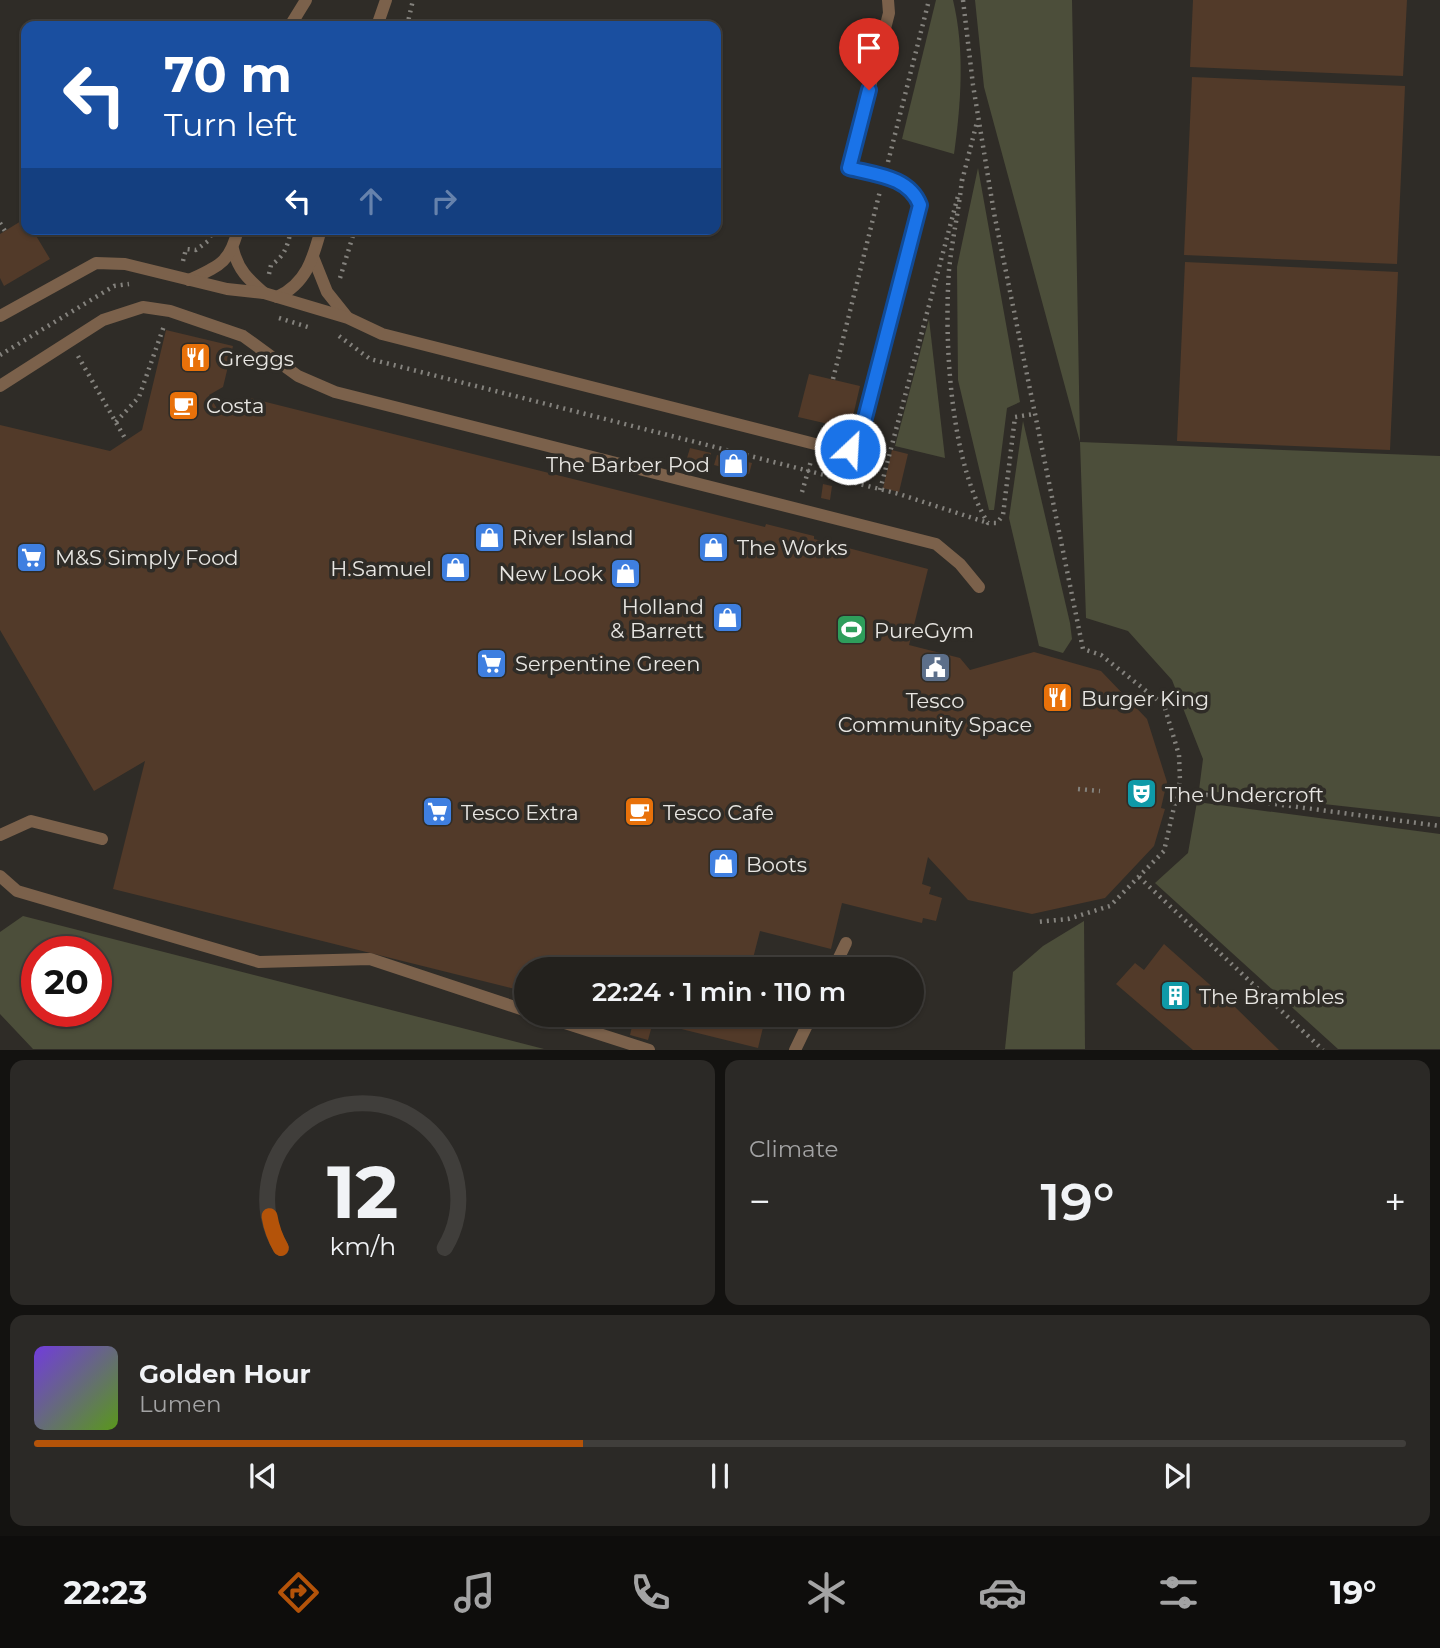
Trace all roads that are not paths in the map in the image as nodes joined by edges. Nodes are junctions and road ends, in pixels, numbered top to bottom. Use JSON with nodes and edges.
{"nodes":[{"id":1,"x":306,"y":0,"type":"edge"},
{"id":2,"x":386,"y":0,"type":"edge"},
{"id":3,"x":888,"y":0,"type":"edge"},
{"id":4,"x":293,"y":21,"type":"edge"},
{"id":5,"x":379,"y":21,"type":"edge"},
{"id":6,"x":236,"y":235,"type":"edge"},
{"id":7,"x":319,"y":235,"type":"edge"},
{"id":8,"x":233,"y":249,"type":"junction"},
{"id":9,"x":313,"y":257,"type":"junction"},
{"id":10,"x":189,"y":280,"type":"junction"},
{"id":11,"x":270,"y":295,"type":"junction"},
{"id":12,"x":0,"y":316,"type":"edge"},
{"id":13,"x":348,"y":318,"type":"junction"},
{"id":14,"x":0,"y":386,"type":"edge"},
{"id":15,"x":979,"y":587,"type":"dead end"},
{"id":16,"x":0,"y":835,"type":"edge"},
{"id":17,"x":102,"y":839,"type":"dead end"},
{"id":18,"x":0,"y":876,"type":"edge"},
{"id":19,"x":846,"y":943,"type":"dead end"},
{"id":20,"x":839,"y":957,"type":"edge"},
{"id":21,"x":514,"y":1007,"type":"edge"},
{"id":22,"x":578,"y":1027,"type":"edge"},
{"id":23,"x":806,"y":1027,"type":"edge"},
{"id":24,"x":649,"y":1049,"type":"edge"},
{"id":25,"x":795,"y":1049,"type":"edge"}],
"edges":[{"from":1,"to":4,"type":"lane"},
{"from":2,"to":5,"type":"lane"},
{"from":3,"to":13,"type":"lane"},
{"from":6,"to":8,"type":"lane"},
{"from":7,"to":9,"type":"lane"},
{"from":8,"to":10,"type":"lane"},
{"from":8,"to":11,"type":"lane"},
{"from":9,"to":11,"type":"lane"},
{"from":9,"to":13,"type":"lane"},
{"from":10,"to":11,"type":"lane"},
{"from":10,"to":12,"type":"lane"},
{"from":11,"to":13,"type":"lane"},
{"from":14,"to":15,"type":"lane"},
{"from":16,"to":17,"type":"lane"},
{"from":18,"to":21,"type":"lane"},
{"from":19,"to":20,"type":"lane"},
{"from":22,"to":24,"type":"lane"},
{"from":23,"to":25,"type":"lane"}]}
